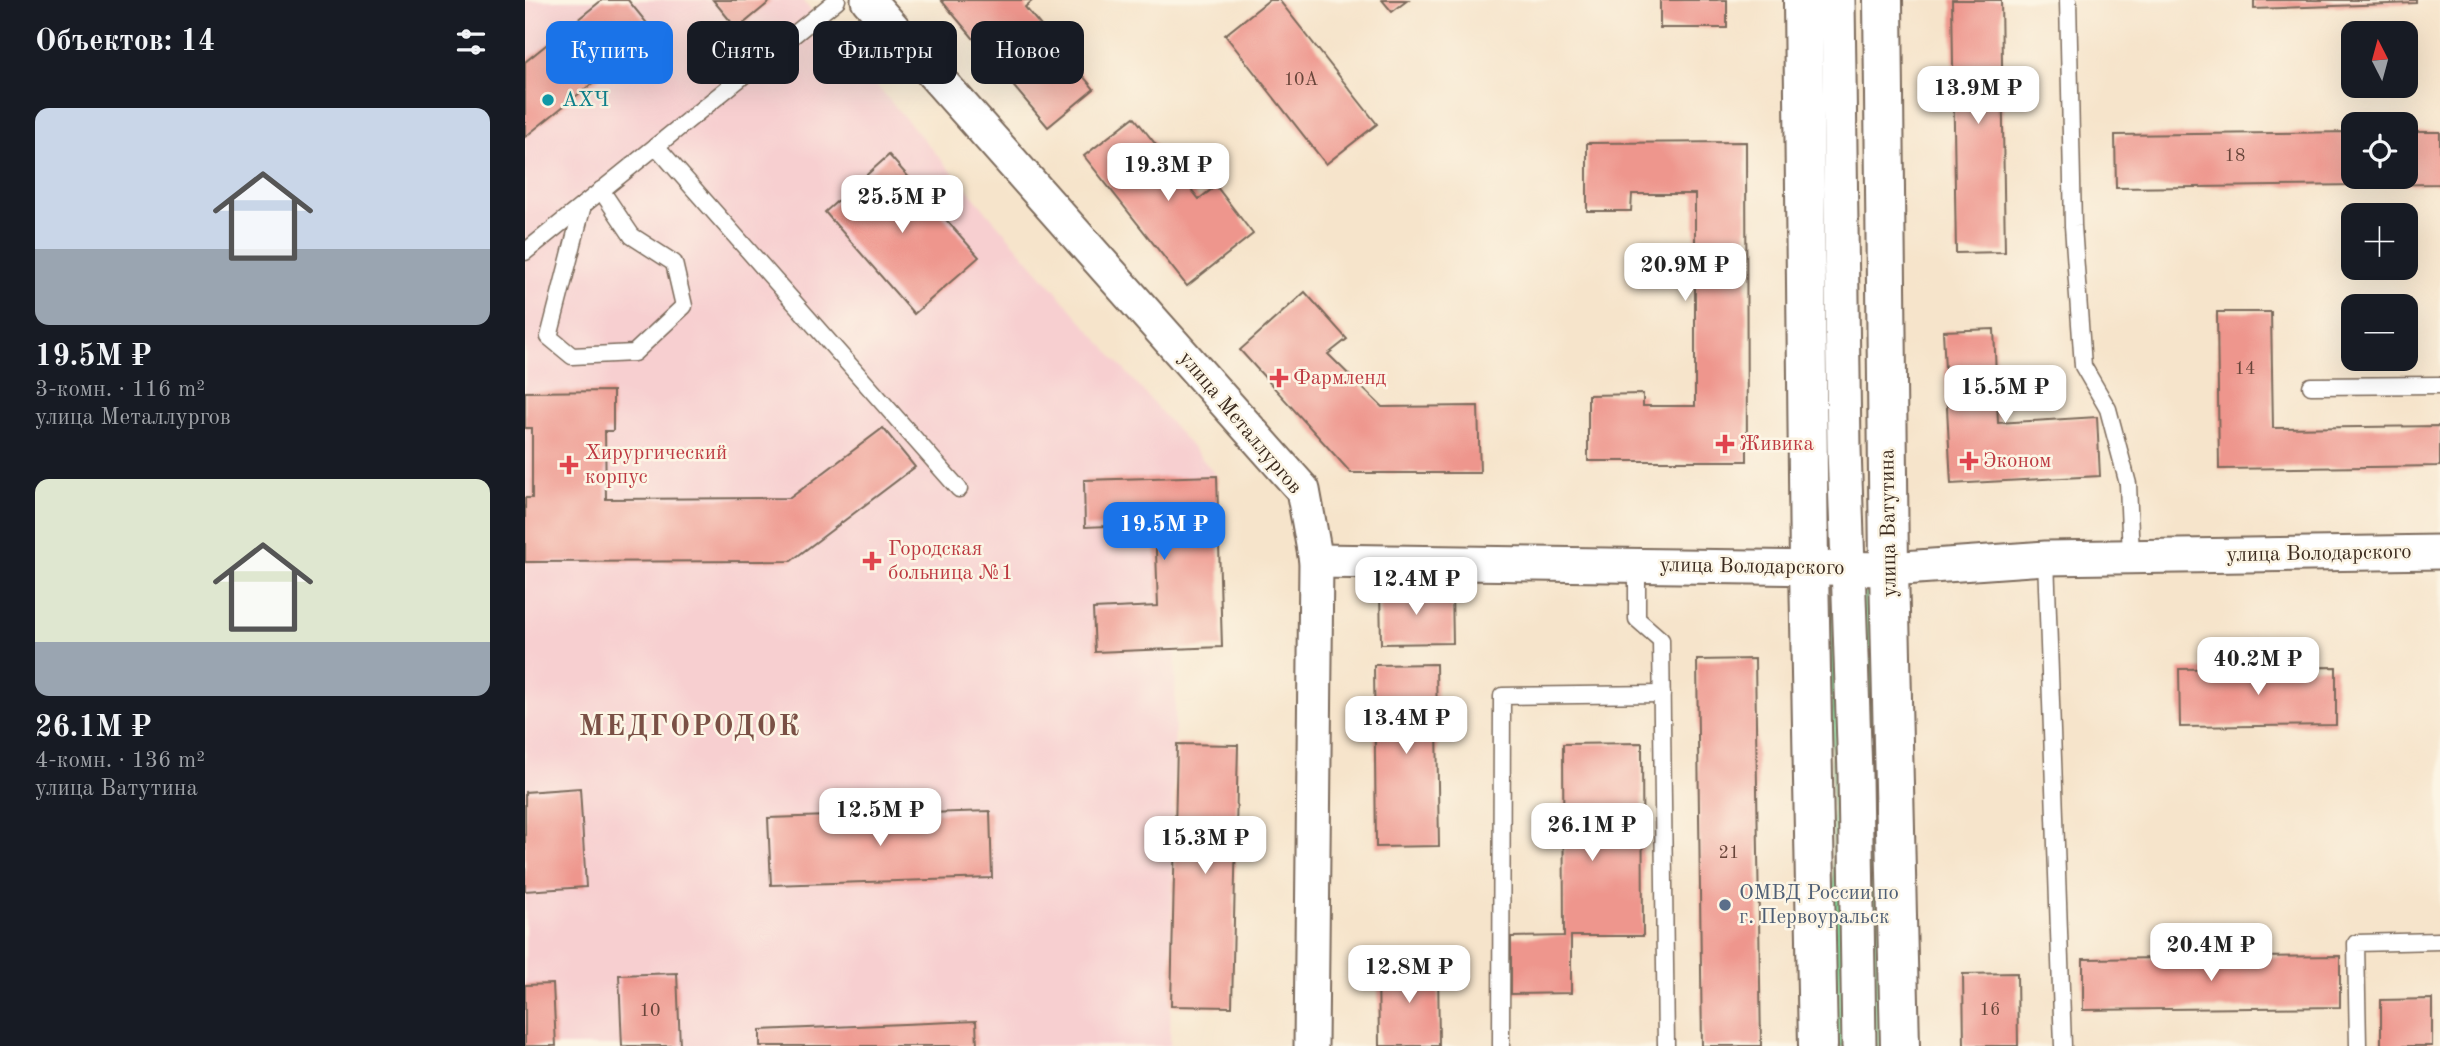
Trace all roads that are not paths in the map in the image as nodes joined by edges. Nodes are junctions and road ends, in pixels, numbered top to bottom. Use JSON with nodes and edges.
{"nodes":[{"id":1,"x":837,"y":0,"type":"edge"},
{"id":2,"x":868,"y":0,"type":"edge"},
{"id":3,"x":1803,"y":0,"type":"edge"},
{"id":4,"x":1838,"y":0,"type":"edge"},
{"id":5,"x":1883,"y":0,"type":"edge"},
{"id":6,"x":2068,"y":0,"type":"edge"},
{"id":7,"x":656,"y":146,"type":"junction"},
{"id":8,"x":601,"y":191,"type":"junction"},
{"id":9,"x":583,"y":205,"type":"junction"},
{"id":10,"x":525,"y":252,"type":"edge"},
{"id":11,"x":2440,"y":385,"type":"edge"},
{"id":12,"x":2311,"y":386,"type":"dead end"},
{"id":13,"x":958,"y":489,"type":"dead end"},
{"id":14,"x":2440,"y":552,"type":"edge"},
{"id":15,"x":2131,"y":556,"type":"junction"},
{"id":16,"x":2046,"y":558,"type":"junction"},
{"id":17,"x":1316,"y":561,"type":"junction"},
{"id":18,"x":1637,"y":565,"type":"junction"},
{"id":19,"x":1809,"y":567,"type":"junction"},
{"id":20,"x":1848,"y":568,"type":"junction"},
{"id":21,"x":1889,"y":569,"type":"junction"},
{"id":22,"x":1662,"y":694,"type":"junction"},
{"id":23,"x":2440,"y":941,"type":"edge"},
{"id":24,"x":1311,"y":1046,"type":"edge"},
{"id":25,"x":1501,"y":1046,"type":"edge"},
{"id":26,"x":1666,"y":1046,"type":"edge"},
{"id":27,"x":1818,"y":1046,"type":"edge"},
{"id":28,"x":1859,"y":1046,"type":"edge"},
{"id":29,"x":1900,"y":1046,"type":"edge"},
{"id":30,"x":2063,"y":1046,"type":"edge"},
{"id":31,"x":2358,"y":1046,"type":"edge"}],
"edges":[{"from":1,"to":7,"type":"lane"},
{"from":2,"to":17,"type":"street","name":"улица Металлургов"},
{"from":3,"to":19,"type":"street"},
{"from":4,"to":20,"type":"street"},
{"from":5,"to":21,"type":"street","name":"улица Ватутина"},
{"from":6,"to":15,"type":"lane"},
{"from":7,"to":8,"type":"lane"},
{"from":7,"to":13,"type":"lane"},
{"from":8,"to":9,"type":"lane"},
{"from":8,"to":9,"type":"lane"},
{"from":9,"to":10,"type":"lane"},
{"from":11,"to":12,"type":"lane"},
{"from":14,"to":15,"type":"street","name":"улица Володарского"},
{"from":15,"to":16,"type":"street","name":"улица Володарского"},
{"from":16,"to":21,"type":"street","name":"улица Володарского"},
{"from":16,"to":30,"type":"lane"},
{"from":17,"to":18,"type":"street","name":"улица Володарского"},
{"from":17,"to":24,"type":"street","name":"улица Металлургов"},
{"from":18,"to":19,"type":"street","name":"улица Володарского"},
{"from":18,"to":22,"type":"lane"},
{"from":19,"to":20,"type":"street","name":"улица Володарского"},
{"from":19,"to":27,"type":"street"},
{"from":20,"to":21,"type":"street","name":"улица Володарского"},
{"from":20,"to":28,"type":"street"},
{"from":21,"to":29,"type":"street","name":"улица Ватутина"},
{"from":22,"to":25,"type":"lane"},
{"from":22,"to":26,"type":"lane"},
{"from":23,"to":31,"type":"lane"}]}
